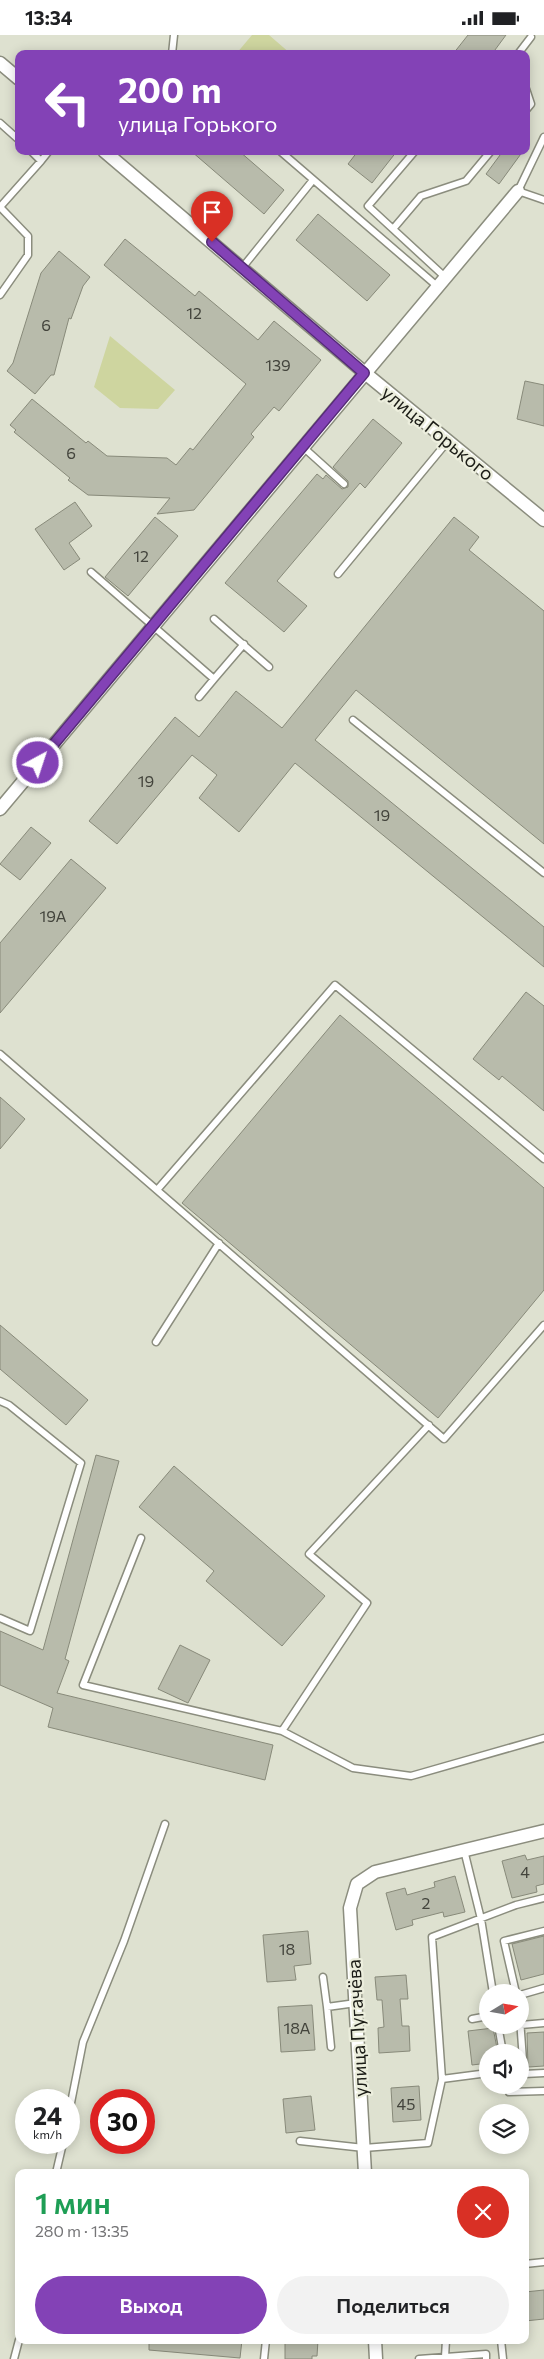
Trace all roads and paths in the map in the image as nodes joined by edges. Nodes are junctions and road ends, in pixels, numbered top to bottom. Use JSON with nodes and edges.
{"nodes":[{"id":1,"x":174,"y":35,"type":"edge"},
{"id":2,"x":531,"y":37,"type":"dead end"},
{"id":3,"x":172,"y":50,"type":"edge"},
{"id":4,"x":521,"y":50,"type":"edge"},
{"id":5,"x":1,"y":67,"type":"edge"},
{"id":6,"x":15,"y":76,"type":"edge"},
{"id":7,"x":0,"y":123,"type":"edge"},
{"id":8,"x":15,"y":137,"type":"edge"},
{"id":9,"x":544,"y":137,"type":"edge"},
{"id":10,"x":35,"y":155,"type":"edge"},
{"id":11,"x":46,"y":155,"type":"edge"},
{"id":12,"x":109,"y":155,"type":"edge"},
{"id":13,"x":285,"y":155,"type":"edge"},
{"id":14,"x":412,"y":155,"type":"edge"},
{"id":15,"x":488,"y":155,"type":"edge"},
{"id":16,"x":41,"y":161,"type":"junction"},
{"id":17,"x":313,"y":180,"type":"junction"},
{"id":18,"x":518,"y":191,"type":"junction"},
{"id":19,"x":544,"y":200,"type":"edge"},
{"id":20,"x":1,"y":208,"type":"edge"},
{"id":21,"x":393,"y":229,"type":"junction"},
{"id":22,"x":242,"y":268,"type":"junction"},
{"id":23,"x":441,"y":282,"type":"junction"},
{"id":24,"x":0,"y":295,"type":"edge"},
{"id":25,"x":364,"y":373,"type":"junction"},
{"id":26,"x":448,"y":441,"type":"junction"},
{"id":27,"x":303,"y":447,"type":"junction"},
{"id":28,"x":344,"y":484,"type":"dead end"},
{"id":29,"x":544,"y":520,"type":"edge"},
{"id":30,"x":91,"y":572,"type":"dead end"},
{"id":31,"x":338,"y":574,"type":"dead end"},
{"id":32,"x":214,"y":619,"type":"dead end"},
{"id":33,"x":152,"y":627,"type":"junction"},
{"id":34,"x":244,"y":644,"type":"junction"},
{"id":35,"x":270,"y":667,"type":"dead end"},
{"id":36,"x":214,"y":679,"type":"junction"},
{"id":37,"x":199,"y":697,"type":"dead end"},
{"id":38,"x":353,"y":720,"type":"dead end"},
{"id":39,"x":0,"y":809,"type":"edge"},
{"id":40,"x":544,"y":873,"type":"edge"},
{"id":41,"x":0,"y":1054,"type":"edge"},
{"id":42,"x":544,"y":1159,"type":"edge"},
{"id":43,"x":157,"y":1190,"type":"junction"},
{"id":44,"x":219,"y":1243,"type":"junction"},
{"id":45,"x":544,"y":1325,"type":"edge"},
{"id":46,"x":156,"y":1342,"type":"dead end"},
{"id":47,"x":0,"y":1401,"type":"edge"},
{"id":48,"x":429,"y":1425,"type":"junction"},
{"id":49,"x":141,"y":1538,"type":"dead end"},
{"id":50,"x":0,"y":1618,"type":"edge"},
{"id":51,"x":282,"y":1731,"type":"junction"},
{"id":52,"x":544,"y":1738,"type":"edge"},
{"id":53,"x":165,"y":1824,"type":"dead end"},
{"id":54,"x":544,"y":1831,"type":"edge"},
{"id":55,"x":463,"y":1849,"type":"junction"},
{"id":56,"x":544,"y":1898,"type":"edge"},
{"id":57,"x":481,"y":1919,"type":"junction"},
{"id":58,"x":544,"y":1931,"type":"edge"},
{"id":59,"x":323,"y":1977,"type":"dead end"},
{"id":60,"x":492,"y":1984,"type":"edge"},
{"id":61,"x":514,"y":1984,"type":"edge"},
{"id":62,"x":544,"y":1988,"type":"edge"},
{"id":63,"x":529,"y":1992,"type":"edge"},
{"id":64,"x":356,"y":2003,"type":"junction"},
{"id":65,"x":327,"y":2007,"type":"junction"},
{"id":66,"x":479,"y":2018,"type":"edge"},
{"id":67,"x":472,"y":2019,"type":"dead end"},
{"id":68,"x":529,"y":2022,"type":"edge"},
{"id":69,"x":544,"y":2023,"type":"edge"},
{"id":70,"x":521,"y":2034,"type":"edge"},
{"id":71,"x":331,"y":2047,"type":"dead end"},
{"id":72,"x":544,"y":2073,"type":"edge"},
{"id":73,"x":479,"y":2074,"type":"edge"},
{"id":74,"x":442,"y":2079,"type":"junction"},
{"id":75,"x":74,"y":2089,"type":"edge"},
{"id":76,"x":529,"y":2091,"type":"edge"},
{"id":77,"x":544,"y":2091,"type":"edge"},
{"id":78,"x":300,"y":2141,"type":"dead end"},
{"id":79,"x":364,"y":2149,"type":"junction"},
{"id":80,"x":60,"y":2154,"type":"edge"},
{"id":81,"x":57,"y":2169,"type":"edge"},
{"id":82,"x":365,"y":2169,"type":"edge"},
{"id":83,"x":544,"y":2262,"type":"edge"},
{"id":84,"x":529,"y":2264,"type":"edge"},
{"id":85,"x":18,"y":2344,"type":"edge"},
{"id":86,"x":266,"y":2344,"type":"edge"},
{"id":87,"x":375,"y":2344,"type":"edge"},
{"id":88,"x":446,"y":2344,"type":"edge"},
{"id":89,"x":501,"y":2344,"type":"edge"},
{"id":90,"x":445,"y":2357,"type":"junction"},
{"id":91,"x":14,"y":2359,"type":"edge"},
{"id":92,"x":264,"y":2359,"type":"edge"},
{"id":93,"x":376,"y":2359,"type":"edge"},
{"id":94,"x":419,"y":2359,"type":"edge"},
{"id":95,"x":486,"y":2359,"type":"edge"},
{"id":96,"x":503,"y":2359,"type":"edge"}],
"edges":[{"from":1,"to":3,"type":"lane"},
{"from":2,"to":4,"type":"lane"},
{"from":5,"to":6,"type":"street"},
{"from":7,"to":8,"type":"lane"},
{"from":9,"to":18,"type":"lane"},
{"from":10,"to":16,"type":"lane"},
{"from":11,"to":16,"type":"lane"},
{"from":12,"to":22,"type":"street","name":"улица Горького"},
{"from":13,"to":17,"type":"lane"},
{"from":14,"to":21,"type":"lane"},
{"from":15,"to":21,"type":"lane"},
{"from":16,"to":20,"type":"lane"},
{"from":17,"to":22,"type":"lane"},
{"from":17,"to":23,"type":"lane"},
{"from":18,"to":19,"type":"lane"},
{"from":18,"to":23,"type":"street"},
{"from":20,"to":24,"type":"lane"},
{"from":21,"to":23,"type":"lane"},
{"from":22,"to":25,"type":"street","name":"улица Горького"},
{"from":23,"to":25,"type":"street"},
{"from":25,"to":26,"type":"street","name":"улица Горького"},
{"from":25,"to":27,"type":"street"},
{"from":26,"to":29,"type":"street","name":"улица Горького"},
{"from":26,"to":31,"type":"lane"},
{"from":27,"to":28,"type":"lane"},
{"from":27,"to":33,"type":"street"},
{"from":30,"to":33,"type":"lane"},
{"from":32,"to":34,"type":"lane"},
{"from":33,"to":36,"type":"lane"},
{"from":33,"to":39,"type":"street"},
{"from":34,"to":35,"type":"lane"},
{"from":34,"to":36,"type":"lane"},
{"from":36,"to":37,"type":"lane"},
{"from":38,"to":40,"type":"lane"},
{"from":41,"to":43,"type":"lane"},
{"from":42,"to":43,"type":"lane"},
{"from":43,"to":44,"type":"lane"},
{"from":44,"to":46,"type":"lane"},
{"from":44,"to":48,"type":"lane"},
{"from":45,"to":48,"type":"lane"},
{"from":47,"to":50,"type":"lane"},
{"from":48,"to":51,"type":"lane"},
{"from":49,"to":51,"type":"lane"},
{"from":51,"to":52,"type":"lane"},
{"from":53,"to":75,"type":"lane"},
{"from":54,"to":55,"type":"street"},
{"from":55,"to":57,"type":"lane"},
{"from":55,"to":64,"type":"street","name":"улица Пугачёва"},
{"from":56,"to":57,"type":"lane"},
{"from":57,"to":60,"type":"lane"},
{"from":57,"to":74,"type":"lane"},
{"from":58,"to":61,"type":"lane"},
{"from":59,"to":65,"type":"lane"},
{"from":62,"to":63,"type":"lane"},
{"from":64,"to":65,"type":"lane"},
{"from":64,"to":79,"type":"street","name":"улица Пугачёва"},
{"from":65,"to":71,"type":"lane"},
{"from":66,"to":67,"type":"lane"},
{"from":68,"to":69,"type":"lane"},
{"from":70,"to":72,"type":"lane"},
{"from":73,"to":74,"type":"lane"},
{"from":74,"to":79,"type":"lane"},
{"from":76,"to":77,"type":"lane"},
{"from":78,"to":79,"type":"lane"},
{"from":79,"to":82,"type":"street","name":"улица Пугачёва"},
{"from":80,"to":81,"type":"lane"},
{"from":83,"to":84,"type":"lane"},
{"from":85,"to":91,"type":"lane"},
{"from":86,"to":92,"type":"lane"},
{"from":87,"to":93,"type":"street"},
{"from":88,"to":90,"type":"lane"},
{"from":89,"to":96,"type":"lane"},
{"from":90,"to":94,"type":"lane"},
{"from":90,"to":95,"type":"lane"}]}
